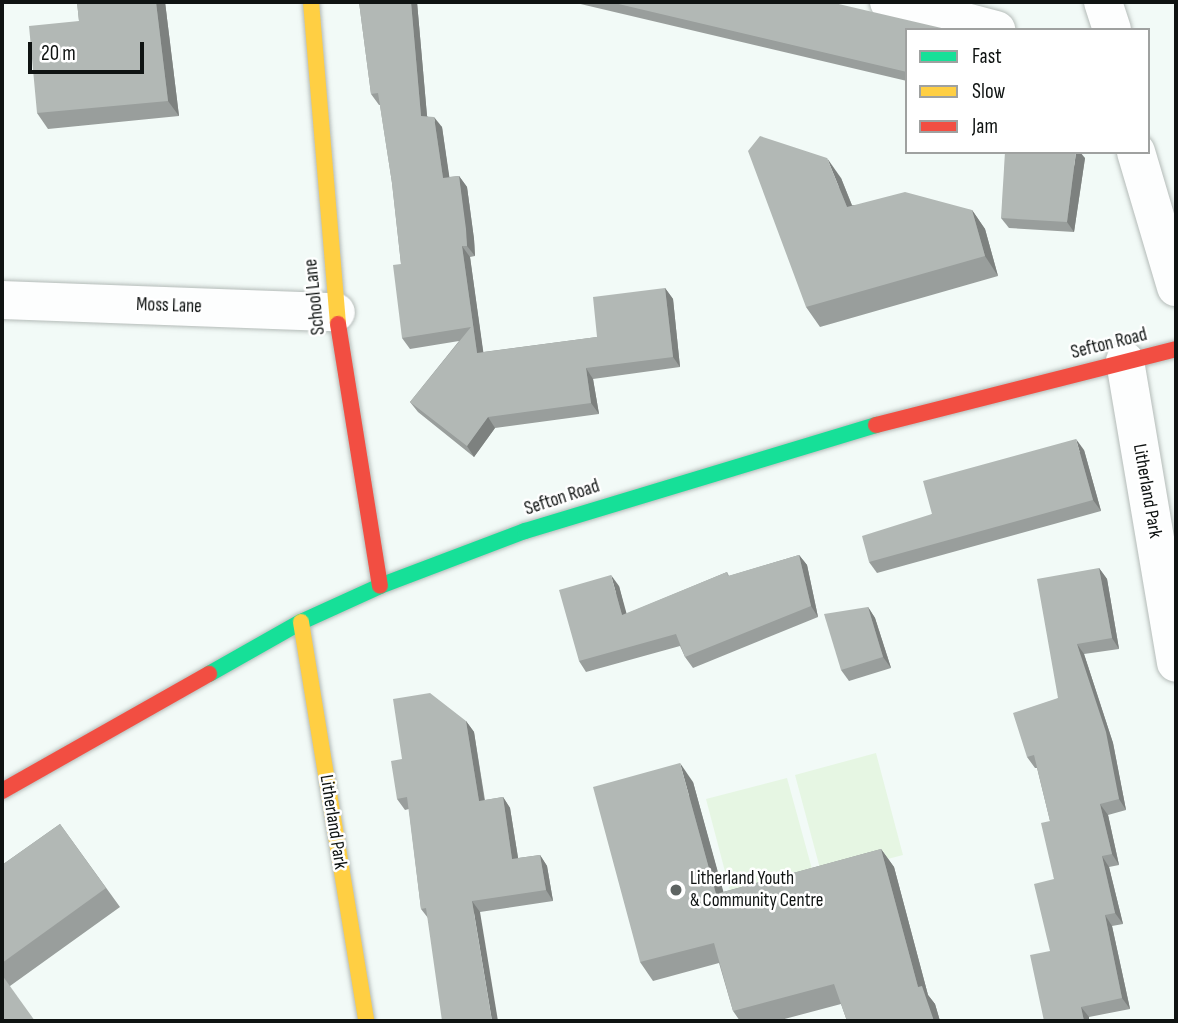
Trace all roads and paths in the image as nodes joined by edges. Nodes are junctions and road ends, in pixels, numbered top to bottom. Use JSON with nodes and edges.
{"nodes":[{"id":1,"x":311,"y":2,"type":"edge"},
{"id":2,"x":889,"y":2,"type":"edge"},
{"id":3,"x":1103,"y":2,"type":"edge"},
{"id":4,"x":988,"y":28,"type":"edge"},
{"id":5,"x":1111,"y":28,"type":"edge"},
{"id":6,"x":1137,"y":154,"type":"edge"},
{"id":7,"x":1176,"y":287,"type":"edge"},
{"id":8,"x":2,"y":300,"type":"edge"},
{"id":9,"x":336,"y":312,"type":"junction"},
{"id":10,"x":1176,"y":349,"type":"edge"},
{"id":11,"x":1125,"y":361,"type":"junction"},
{"id":12,"x":380,"y":586,"type":"junction"},
{"id":13,"x":301,"y":622,"type":"junction"},
{"id":14,"x":1176,"y":663,"type":"edge"},
{"id":15,"x":2,"y":792,"type":"edge"},
{"id":16,"x":366,"y":1021,"type":"edge"}],
"edges":[{"from":1,"to":9,"type":"main road","name":"School Lane"},
{"from":2,"to":4,"type":"street"},
{"from":3,"to":5,"type":"street"},
{"from":6,"to":7,"type":"street"},
{"from":8,"to":9,"type":"street","name":"Moss Lane"},
{"from":9,"to":12,"type":"main road","name":"School Lane"},
{"from":10,"to":11,"type":"main road","name":"Sefton Road"},
{"from":11,"to":12,"type":"main road","name":"Sefton Road"},
{"from":11,"to":14,"type":"street","name":"Litherland Park"},
{"from":12,"to":13,"type":"main road","name":"Sefton Road"},
{"from":13,"to":15,"type":"main road","name":"Sefton Road"},
{"from":13,"to":16,"type":"main road","name":"Litherland Park"}]}
